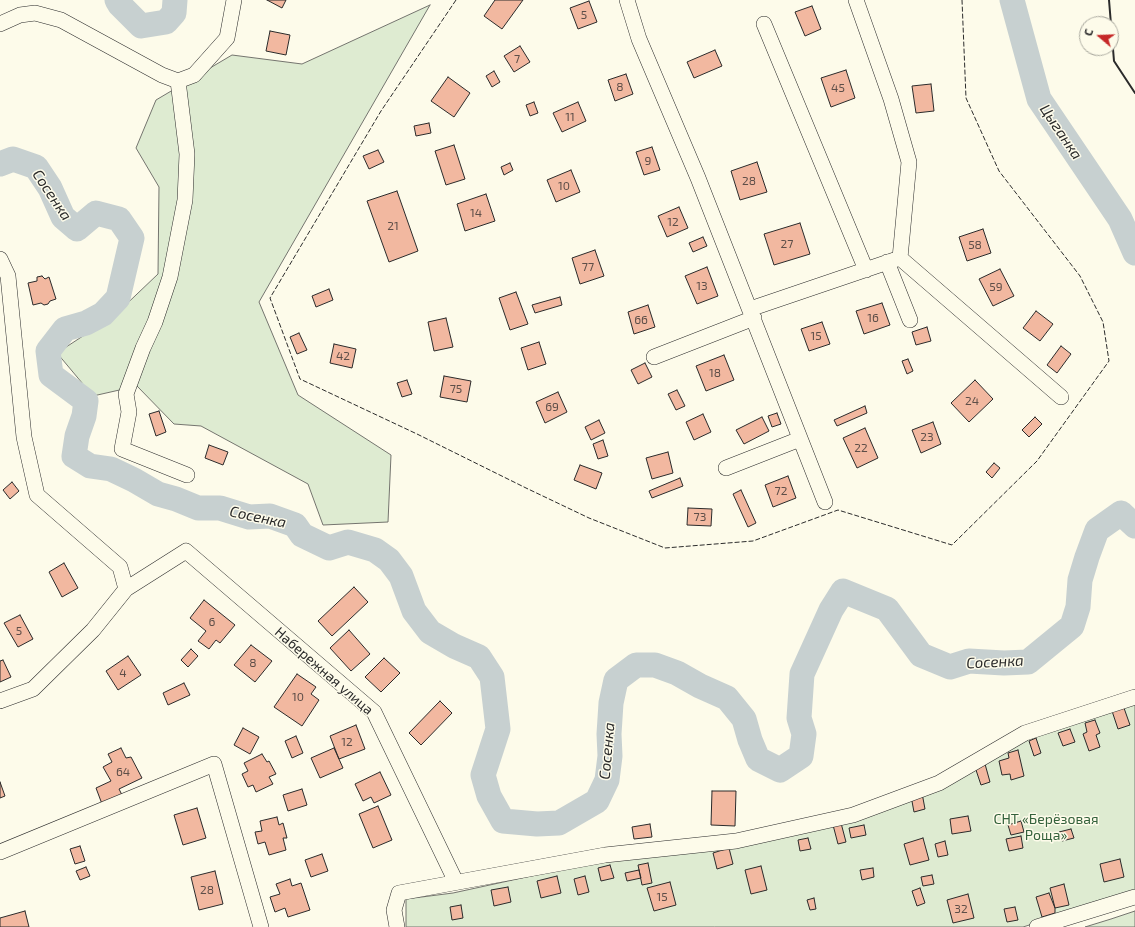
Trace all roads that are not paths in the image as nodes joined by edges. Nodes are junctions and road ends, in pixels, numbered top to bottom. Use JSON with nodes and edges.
{"nodes":[{"id":1,"x":234,"y":0,"type":"edge"},
{"id":2,"x":627,"y":0,"type":"edge"},
{"id":3,"x":856,"y":0,"type":"edge"},
{"id":4,"x":0,"y":24,"type":"edge"},
{"id":5,"x":764,"y":24,"type":"dead end"},
{"id":6,"x":178,"y":81,"type":"junction"},
{"id":7,"x":0,"y":259,"type":"edge"},
{"id":8,"x":894,"y":260,"type":"junction"},
{"id":9,"x":866,"y":270,"type":"junction"},
{"id":10,"x":752,"y":313,"type":"junction"},
{"id":11,"x":910,"y":320,"type":"dead end"},
{"id":12,"x":654,"y":357,"type":"dead end"},
{"id":13,"x":1061,"y":397,"type":"dead end"},
{"id":14,"x":800,"y":439,"type":"junction"},
{"id":15,"x":726,"y":468,"type":"dead end"},
{"id":16,"x":187,"y":475,"type":"dead end"},
{"id":17,"x":825,"y":502,"type":"dead end"},
{"id":18,"x":126,"y":588,"type":"junction"},
{"id":19,"x":1135,"y":697,"type":"edge"},
{"id":20,"x":0,"y":701,"type":"edge"},
{"id":21,"x":0,"y":852,"type":"edge"},
{"id":22,"x":456,"y":882,"type":"junction"},
{"id":23,"x":1135,"y":897,"type":"edge"},
{"id":24,"x":261,"y":927,"type":"edge"},
{"id":25,"x":397,"y":927,"type":"edge"},
{"id":26,"x":1037,"y":927,"type":"edge"}],
"edges":[{"from":1,"to":6,"type":"street"},
{"from":2,"to":10,"type":"street"},
{"from":3,"to":8,"type":"street"},
{"from":4,"to":6,"type":"street"},
{"from":5,"to":9,"type":"street"},
{"from":6,"to":16,"type":"street"},
{"from":7,"to":18,"type":"street"},
{"from":8,"to":9,"type":"street"},
{"from":8,"to":11,"type":"street"},
{"from":8,"to":13,"type":"street"},
{"from":9,"to":10,"type":"street"},
{"from":10,"to":12,"type":"street"},
{"from":10,"to":14,"type":"street"},
{"from":14,"to":15,"type":"street"},
{"from":14,"to":17,"type":"street"},
{"from":18,"to":20,"type":"street"},
{"from":18,"to":22,"type":"street","name":"Набережная улица"},
{"from":19,"to":22,"type":"street"},
{"from":21,"to":24,"type":"street"},
{"from":22,"to":25,"type":"street"},
{"from":23,"to":26,"type":"street"}]}
